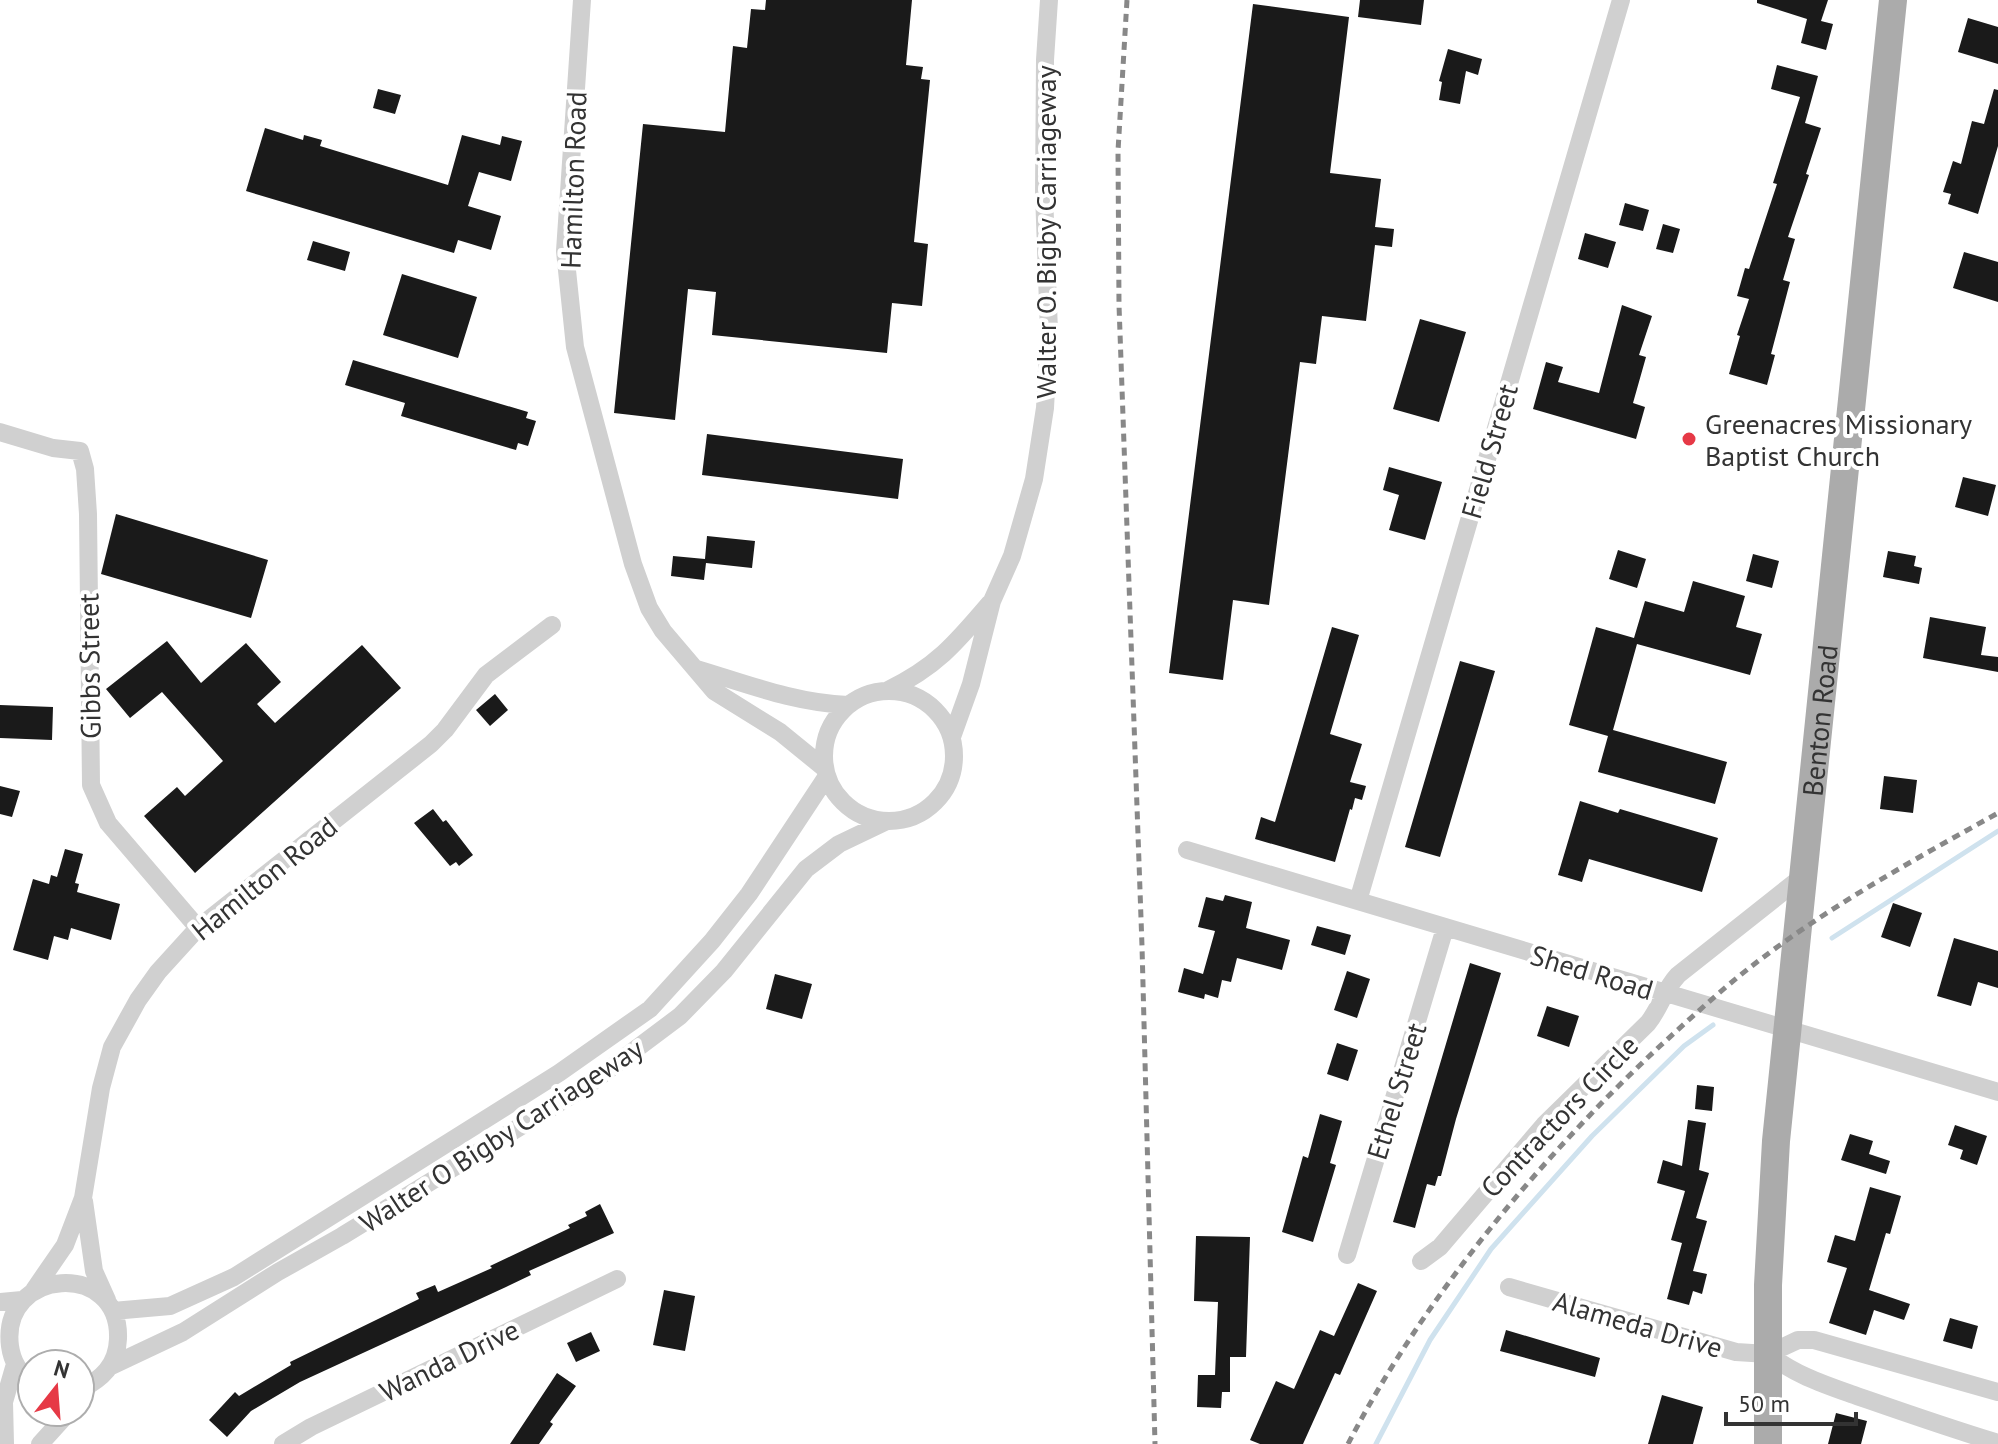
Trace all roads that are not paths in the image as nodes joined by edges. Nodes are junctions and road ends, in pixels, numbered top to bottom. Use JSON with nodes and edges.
{"nodes":[{"id":1,"x":582,"y":0,"type":"edge"},
{"id":2,"x":1049,"y":0,"type":"edge"},
{"id":3,"x":1621,"y":0,"type":"edge"},
{"id":4,"x":1893,"y":0,"type":"edge"},
{"id":5,"x":0,"y":432,"type":"edge"},
{"id":6,"x":992,"y":601,"type":"junction"},
{"id":7,"x":552,"y":625,"type":"dead end"},
{"id":8,"x":697,"y":669,"type":"junction"},
{"id":9,"x":888,"y":690,"type":"junction"},
{"id":10,"x":848,"y":705,"type":"junction"},
{"id":11,"x":952,"y":737,"type":"junction"},
{"id":12,"x":825,"y":771,"type":"junction"},
{"id":13,"x":885,"y":822,"type":"junction"},
{"id":14,"x":1187,"y":850,"type":"dead end"},
{"id":15,"x":1803,"y":876,"type":"junction"},
{"id":16,"x":1358,"y":901,"type":"junction"},
{"id":17,"x":198,"y":928,"type":"junction"},
{"id":18,"x":1445,"y":928,"type":"junction"},
{"id":19,"x":1664,"y":993,"type":"junction"},
{"id":20,"x":1788,"y":1030,"type":"junction"},
{"id":21,"x":1998,"y":1092,"type":"edge"},
{"id":22,"x":83,"y":1198,"type":"junction"},
{"id":23,"x":1347,"y":1255,"type":"dead end"},
{"id":24,"x":1421,"y":1261,"type":"dead end"},
{"id":25,"x":617,"y":1279,"type":"dead end"},
{"id":26,"x":1509,"y":1287,"type":"dead end"},
{"id":27,"x":28,"y":1295,"type":"junction"},
{"id":28,"x":0,"y":1302,"type":"edge"},
{"id":29,"x":110,"y":1308,"type":"junction"},
{"id":30,"x":1768,"y":1354,"type":"junction"},
{"id":31,"x":9,"y":1356,"type":"edge"},
{"id":32,"x":111,"y":1366,"type":"junction"},
{"id":33,"x":96,"y":1379,"type":"edge"},
{"id":34,"x":1998,"y":1392,"type":"edge"},
{"id":35,"x":54,"y":1428,"type":"edge"},
{"id":36,"x":1998,"y":1443,"type":"edge"},
{"id":37,"x":5,"y":1444,"type":"edge"},
{"id":38,"x":40,"y":1444,"type":"edge"},
{"id":39,"x":283,"y":1444,"type":"edge"},
{"id":40,"x":1768,"y":1444,"type":"edge"}],
"edges":[{"from":1,"to":8,"type":"street","name":"Hamilton Road"},
{"from":2,"to":6,"type":"street","name":"Walter O. Bigby Carriageway"},
{"from":3,"to":16,"type":"street","name":"Field Street"},
{"from":4,"to":15,"type":"main road","name":"Benton Road"},
{"from":5,"to":17,"type":"street","name":"Gibbs Street"},
{"from":6,"to":9,"type":"street","name":"Walter O. Bigby Carriageway"},
{"from":6,"to":11,"type":"street","name":"Walter O. Bigby Carriageway"},
{"from":7,"to":17,"type":"street","name":"Hamilton Road"},
{"from":8,"to":10,"type":"street","name":"Hamilton Road"},
{"from":8,"to":12,"type":"street","name":"Hamilton Road"},
{"from":9,"to":10,"type":"street"},
{"from":9,"to":11,"type":"street"},
{"from":10,"to":12,"type":"street","name":"Walter O Bigby Carriageway"},
{"from":11,"to":13,"type":"street","name":"Walter O Bigby Carriageway"},
{"from":12,"to":13,"type":"street"},
{"from":12,"to":29,"type":"street","name":"Walter O Bigby Carriageway"},
{"from":13,"to":32,"type":"street","name":"Walter O Bigby Carriageway"},
{"from":14,"to":16,"type":"street","name":"Shed Road"},
{"from":15,"to":19,"type":"street","name":"Contractors Circle"},
{"from":15,"to":20,"type":"main road","name":"Benton Road"},
{"from":16,"to":18,"type":"street","name":"Shed Road"},
{"from":17,"to":22,"type":"street","name":"Hamilton Road"},
{"from":18,"to":19,"type":"street","name":"Shed Road"},
{"from":18,"to":23,"type":"street","name":"Ethel Street"},
{"from":19,"to":20,"type":"street","name":"Shed Road"},
{"from":19,"to":24,"type":"street","name":"Contractors Circle"},
{"from":20,"to":21,"type":"street","name":"Shed Road"},
{"from":20,"to":30,"type":"main road","name":"Benton Road"},
{"from":22,"to":27,"type":"street","name":"Hamilton Road"},
{"from":22,"to":29,"type":"street","name":"Hamilton Road"},
{"from":25,"to":39,"type":"street","name":"Wanda Drive"},
{"from":26,"to":30,"type":"street","name":"Alameda Drive"},
{"from":27,"to":28,"type":"street"},
{"from":27,"to":29,"type":"street"},
{"from":27,"to":31,"type":"street"},
{"from":29,"to":32,"type":"street"},
{"from":30,"to":34,"type":"street","name":"Alameda Drive"},
{"from":30,"to":36,"type":"street","name":"Alameda Drive"},
{"from":30,"to":40,"type":"main road","name":"Benton Road"},
{"from":31,"to":37,"type":"street"},
{"from":32,"to":33,"type":"street","name":"Walter O Bigby Carriageway"},
{"from":35,"to":38,"type":"street"}]}
